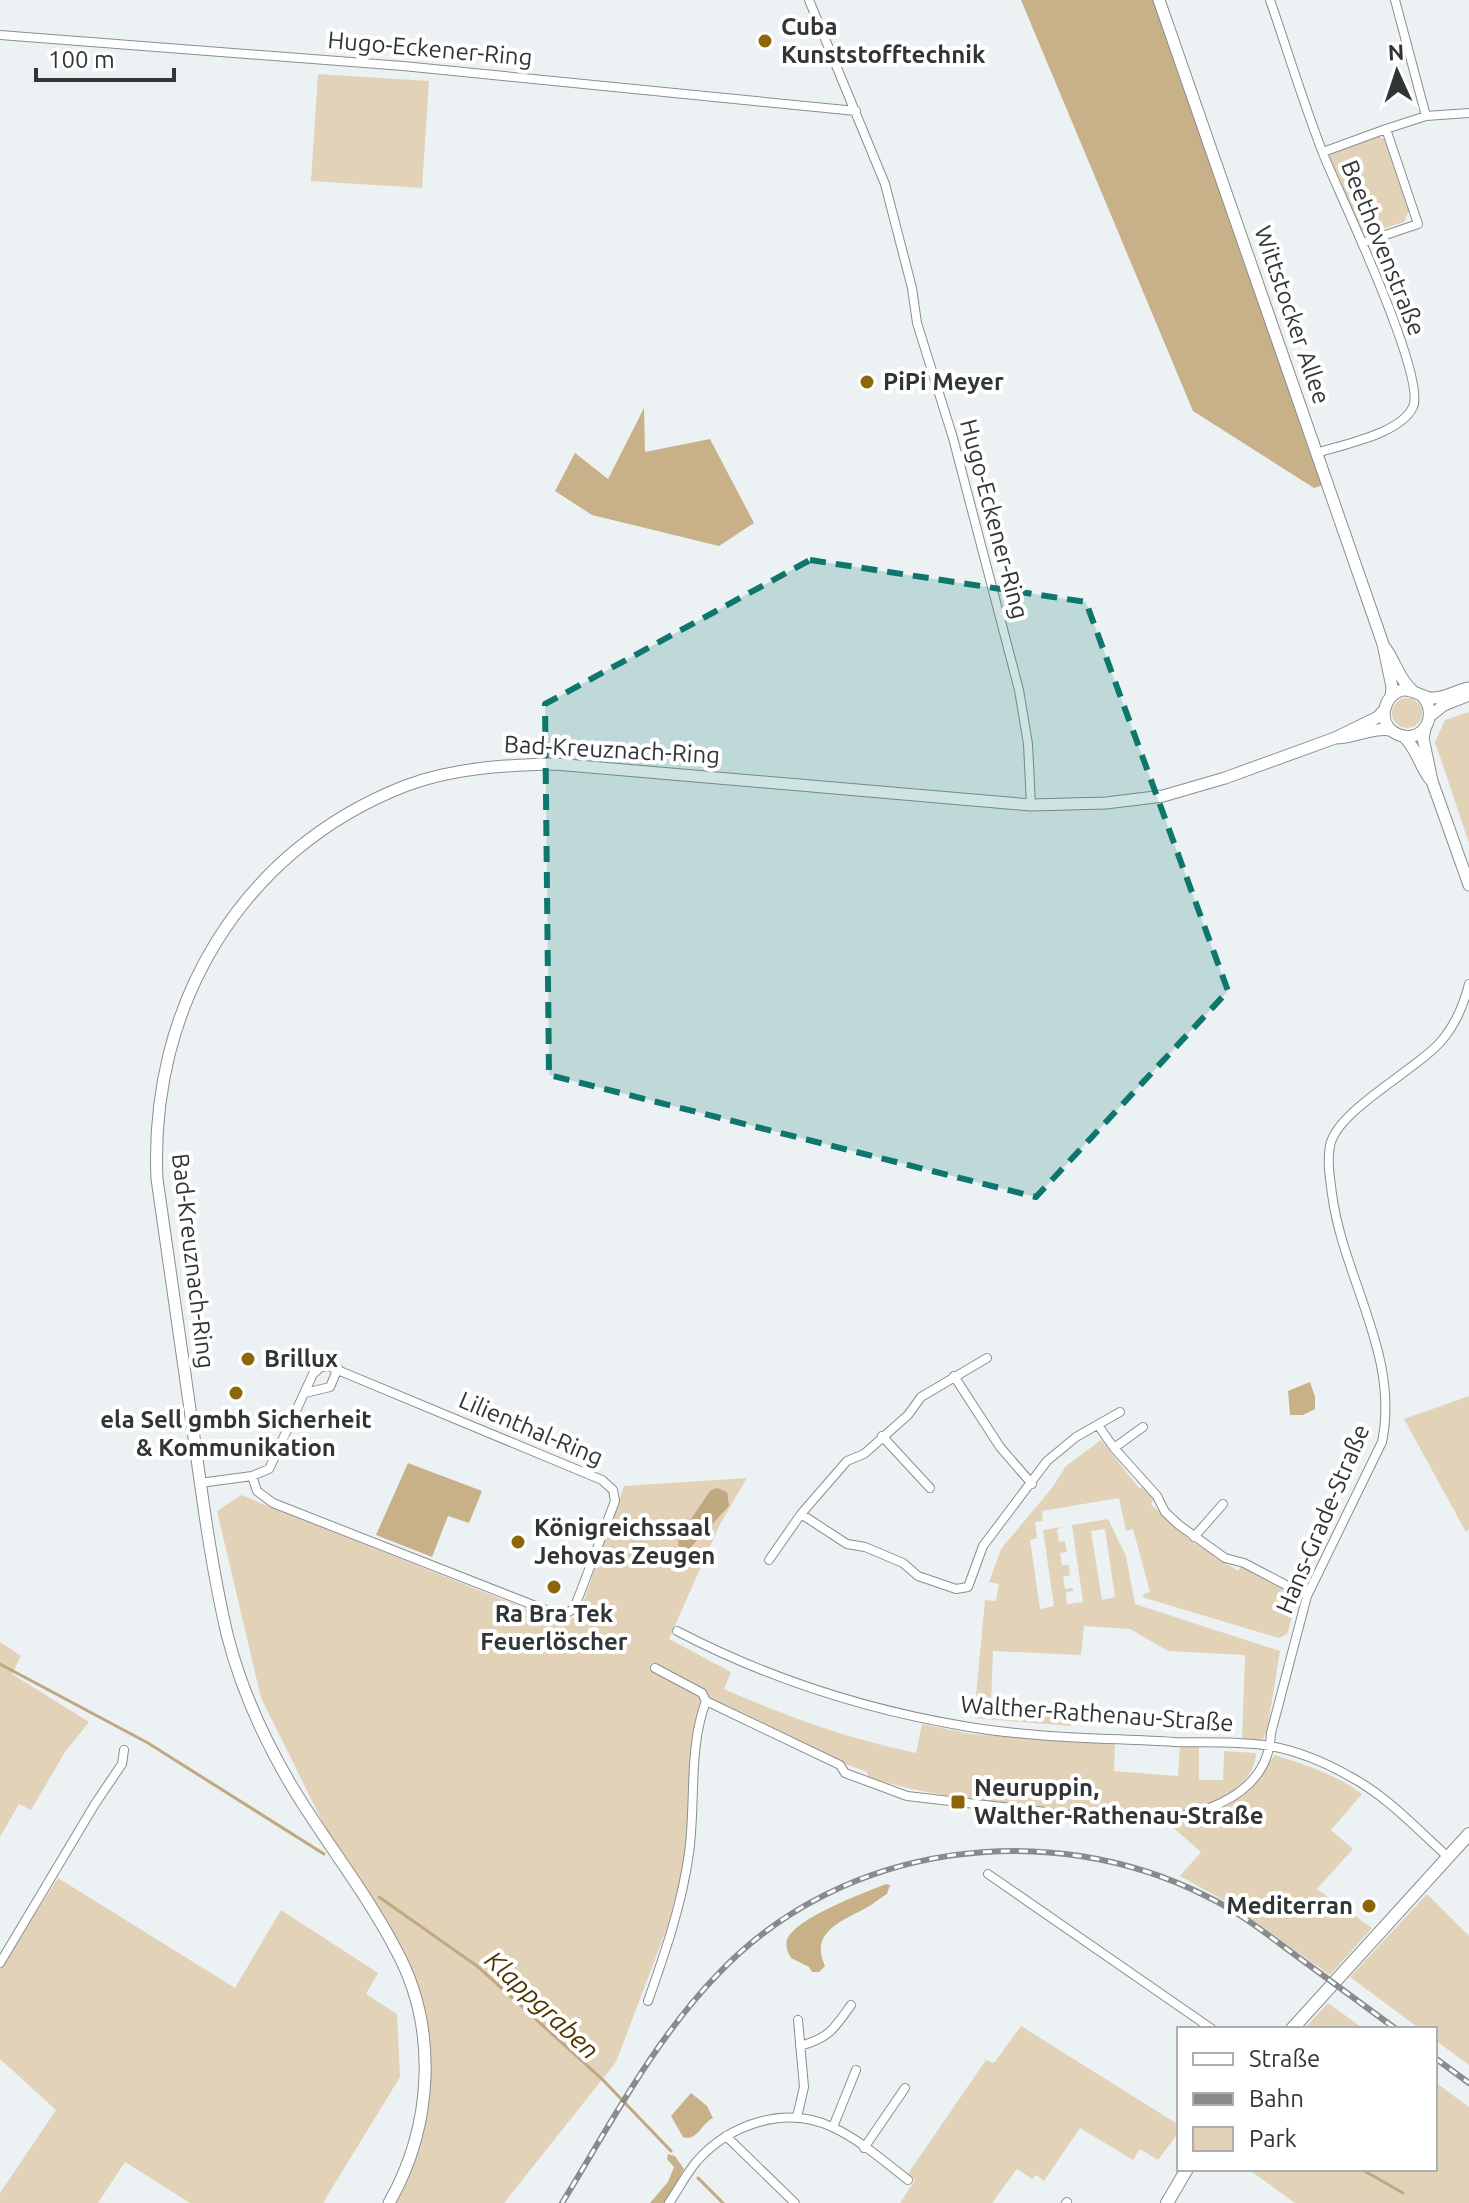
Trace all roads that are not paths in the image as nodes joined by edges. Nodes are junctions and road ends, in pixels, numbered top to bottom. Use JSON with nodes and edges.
{"nodes":[{"id":1,"x":809,"y":0,"type":"edge"},
{"id":2,"x":1159,"y":0,"type":"edge"},
{"id":3,"x":1270,"y":0,"type":"edge"},
{"id":4,"x":1395,"y":0,"type":"edge"},
{"id":5,"x":0,"y":35,"type":"edge"},
{"id":6,"x":856,"y":111,"type":"junction"},
{"id":7,"x":1469,"y":113,"type":"edge"},
{"id":8,"x":1426,"y":116,"type":"junction"},
{"id":9,"x":1386,"y":129,"type":"junction"},
{"id":10,"x":1323,"y":152,"type":"junction"},
{"id":11,"x":1362,"y":243,"type":"junction"},
{"id":12,"x":1317,"y":453,"type":"junction"},
{"id":13,"x":1383,"y":644,"type":"junction"},
{"id":14,"x":1469,"y":688,"type":"edge"},
{"id":15,"x":1418,"y":694,"type":"junction"},
{"id":16,"x":1469,"y":695,"type":"edge"},
{"id":17,"x":1391,"y":697,"type":"junction"},
{"id":18,"x":1384,"y":710,"type":"junction"},
{"id":19,"x":1430,"y":716,"type":"junction"},
{"id":20,"x":1425,"y":729,"type":"junction"},
{"id":21,"x":1390,"y":730,"type":"junction"},
{"id":22,"x":1403,"y":736,"type":"junction"},
{"id":23,"x":1335,"y":738,"type":"junction"},
{"id":24,"x":1432,"y":781,"type":"junction"},
{"id":25,"x":1031,"y":805,"type":"junction"},
{"id":26,"x":1469,"y":885,"type":"edge"},
{"id":27,"x":1469,"y":984,"type":"edge"},
{"id":28,"x":987,"y":1358,"type":"dead end"},
{"id":29,"x":338,"y":1368,"type":"junction"},
{"id":30,"x":954,"y":1376,"type":"junction"},
{"id":31,"x":305,"y":1393,"type":"junction"},
{"id":32,"x":1120,"y":1412,"type":"dead end"},
{"id":33,"x":1098,"y":1425,"type":"junction"},
{"id":34,"x":1143,"y":1427,"type":"dead end"},
{"id":35,"x":882,"y":1436,"type":"junction"},
{"id":36,"x":1114,"y":1448,"type":"junction"},
{"id":37,"x":252,"y":1476,"type":"junction"},
{"id":38,"x":200,"y":1483,"type":"junction"},
{"id":39,"x":1032,"y":1484,"type":"junction"},
{"id":40,"x":930,"y":1488,"type":"dead end"},
{"id":41,"x":1223,"y":1504,"type":"dead end"},
{"id":42,"x":801,"y":1514,"type":"junction"},
{"id":43,"x":1194,"y":1537,"type":"junction"},
{"id":44,"x":769,"y":1560,"type":"dead end"},
{"id":45,"x":1307,"y":1596,"type":"junction"},
{"id":46,"x":677,"y":1631,"type":"dead end"},
{"id":47,"x":655,"y":1668,"type":"dead end"},
{"id":48,"x":706,"y":1701,"type":"junction"},
{"id":49,"x":1271,"y":1747,"type":"junction"},
{"id":50,"x":124,"y":1750,"type":"dead end"},
{"id":51,"x":1469,"y":1834,"type":"edge"},
{"id":52,"x":1447,"y":1856,"type":"junction"},
{"id":53,"x":988,"y":1874,"type":"dead end"},
{"id":54,"x":0,"y":1963,"type":"edge"},
{"id":55,"x":648,"y":2001,"type":"dead end"},
{"id":56,"x":851,"y":2005,"type":"dead end"},
{"id":57,"x":798,"y":2020,"type":"dead end"},
{"id":58,"x":1209,"y":2027,"type":"edge"},
{"id":59,"x":1294,"y":2027,"type":"edge"},
{"id":60,"x":800,"y":2046,"type":"junction"},
{"id":61,"x":856,"y":2070,"type":"dead end"},
{"id":62,"x":905,"y":2088,"type":"dead end"},
{"id":63,"x":797,"y":2117,"type":"junction"},
{"id":64,"x":833,"y":2127,"type":"junction"},
{"id":65,"x":726,"y":2136,"type":"junction"},
{"id":66,"x":864,"y":2148,"type":"junction"},
{"id":67,"x":1186,"y":2171,"type":"edge"},
{"id":68,"x":908,"y":2180,"type":"dead end"},
{"id":69,"x":389,"y":2203,"type":"edge"},
{"id":70,"x":669,"y":2203,"type":"edge"},
{"id":71,"x":795,"y":2203,"type":"edge"},
{"id":72,"x":1167,"y":2203,"type":"edge"}],
"edges":[{"from":1,"to":6,"type":"street","name":"Hugo-Eckener-Ring"},
{"from":2,"to":12,"type":"main road","name":"Wittstocker Allee"},
{"from":3,"to":10,"type":"street","name":"Beethovenstraße"},
{"from":4,"to":8,"type":"street"},
{"from":5,"to":6,"type":"street","name":"Hugo-Eckener-Ring"},
{"from":6,"to":25,"type":"street","name":"Hugo-Eckener-Ring"},
{"from":7,"to":8,"type":"street"},
{"from":8,"to":9,"type":"street"},
{"from":9,"to":10,"type":"street"},
{"from":9,"to":11,"type":"street"},
{"from":10,"to":11,"type":"street","name":"Beethovenstraße"},
{"from":11,"to":12,"type":"street","name":"Beethovenstraße"},
{"from":12,"to":13,"type":"main road","name":"Wittstocker Allee"},
{"from":13,"to":15,"type":"main road"},
{"from":13,"to":17,"type":"main road"},
{"from":14,"to":15,"type":"main road"},
{"from":15,"to":17,"type":"main road"},
{"from":15,"to":19,"type":"main road"},
{"from":16,"to":19,"type":"main road"},
{"from":17,"to":18,"type":"main road"},
{"from":18,"to":21,"type":"main road"},
{"from":18,"to":23,"type":"main road","name":"Bad-Kreuznach-Ring"},
{"from":19,"to":20,"type":"main road"},
{"from":20,"to":22,"type":"main road"},
{"from":20,"to":24,"type":"main road"},
{"from":21,"to":22,"type":"main road"},
{"from":21,"to":23,"type":"main road","name":"Bad-Kreuznach-Ring"},
{"from":22,"to":24,"type":"main road"},
{"from":23,"to":25,"type":"main road","name":"Bad-Kreuznach-Ring"},
{"from":24,"to":26,"type":"main road"},
{"from":25,"to":38,"type":"main road","name":"Bad-Kreuznach-Ring"},
{"from":27,"to":45,"type":"street","name":"Hans-Grade-Straße"},
{"from":28,"to":30,"type":"street"},
{"from":29,"to":31,"type":"street"},
{"from":29,"to":31,"type":"street"},
{"from":29,"to":37,"type":"street","name":"Lilienthal-Ring"},
{"from":30,"to":35,"type":"street"},
{"from":30,"to":39,"type":"street"},
{"from":31,"to":37,"type":"street"},
{"from":32,"to":33,"type":"street"},
{"from":33,"to":36,"type":"street"},
{"from":33,"to":39,"type":"street"},
{"from":34,"to":36,"type":"street"},
{"from":35,"to":40,"type":"street"},
{"from":35,"to":42,"type":"street"},
{"from":36,"to":43,"type":"street"},
{"from":37,"to":38,"type":"street"},
{"from":38,"to":69,"type":"main road","name":"Bad-Kreuznach-Ring"},
{"from":39,"to":42,"type":"street"},
{"from":41,"to":43,"type":"street"},
{"from":42,"to":44,"type":"street"},
{"from":43,"to":45,"type":"street"},
{"from":45,"to":49,"type":"street","name":"Hans-Grade-Straße"},
{"from":46,"to":49,"type":"street","name":"Walther-Rathenau-Straße"},
{"from":47,"to":48,"type":"street"},
{"from":48,"to":49,"type":"street"},
{"from":48,"to":55,"type":"street"},
{"from":49,"to":52,"type":"street","name":"Walther-Rathenau-Straße"},
{"from":50,"to":54,"type":"street"},
{"from":51,"to":52,"type":"main road"},
{"from":52,"to":59,"type":"main road"},
{"from":53,"to":58,"type":"street"},
{"from":56,"to":60,"type":"street"},
{"from":57,"to":60,"type":"street"},
{"from":60,"to":63,"type":"street"},
{"from":61,"to":64,"type":"street"},
{"from":62,"to":66,"type":"street"},
{"from":63,"to":64,"type":"street"},
{"from":63,"to":65,"type":"street"},
{"from":64,"to":66,"type":"street"},
{"from":65,"to":70,"type":"street"},
{"from":65,"to":71,"type":"street"},
{"from":66,"to":68,"type":"street"},
{"from":67,"to":72,"type":"main road"}]}
